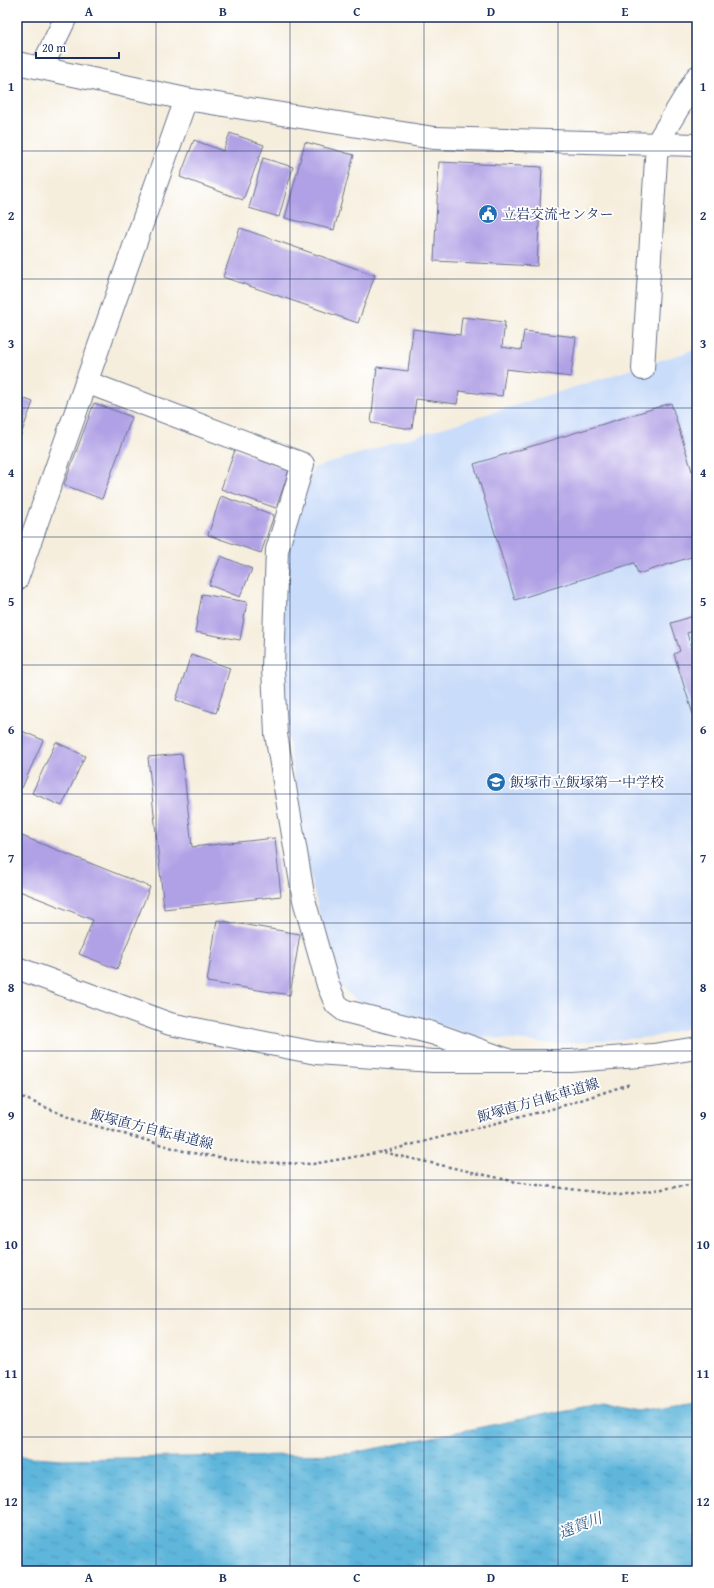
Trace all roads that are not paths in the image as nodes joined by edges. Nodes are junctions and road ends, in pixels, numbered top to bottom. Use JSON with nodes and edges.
{"nodes":[{"id":1,"x":66,"y":17,"type":"edge"},
{"id":2,"x":17,"y":63,"type":"edge"},
{"id":3,"x":42,"y":68,"type":"junction"},
{"id":4,"x":697,"y":77,"type":"edge"},
{"id":5,"x":186,"y":99,"type":"junction"},
{"id":6,"x":657,"y":143,"type":"junction"},
{"id":7,"x":697,"y":144,"type":"edge"},
{"id":8,"x":643,"y":369,"type":"dead end"},
{"id":9,"x":86,"y":382,"type":"junction"},
{"id":10,"x":18,"y":575,"type":"edge"},
{"id":11,"x":20,"y":966,"type":"edge"},
{"id":12,"x":697,"y":1048,"type":"edge"},
{"id":13,"x":510,"y":1061,"type":"junction"}],
"edges":[{"from":1,"to":3,"type":"street"},
{"from":2,"to":3,"type":"street"},
{"from":3,"to":5,"type":"street"},
{"from":4,"to":6,"type":"street"},
{"from":5,"to":6,"type":"street"},
{"from":5,"to":9,"type":"street"},
{"from":6,"to":7,"type":"street"},
{"from":6,"to":8,"type":"street"},
{"from":9,"to":10,"type":"street"},
{"from":9,"to":13,"type":"street"},
{"from":11,"to":13,"type":"street"},
{"from":12,"to":13,"type":"street"}]}
